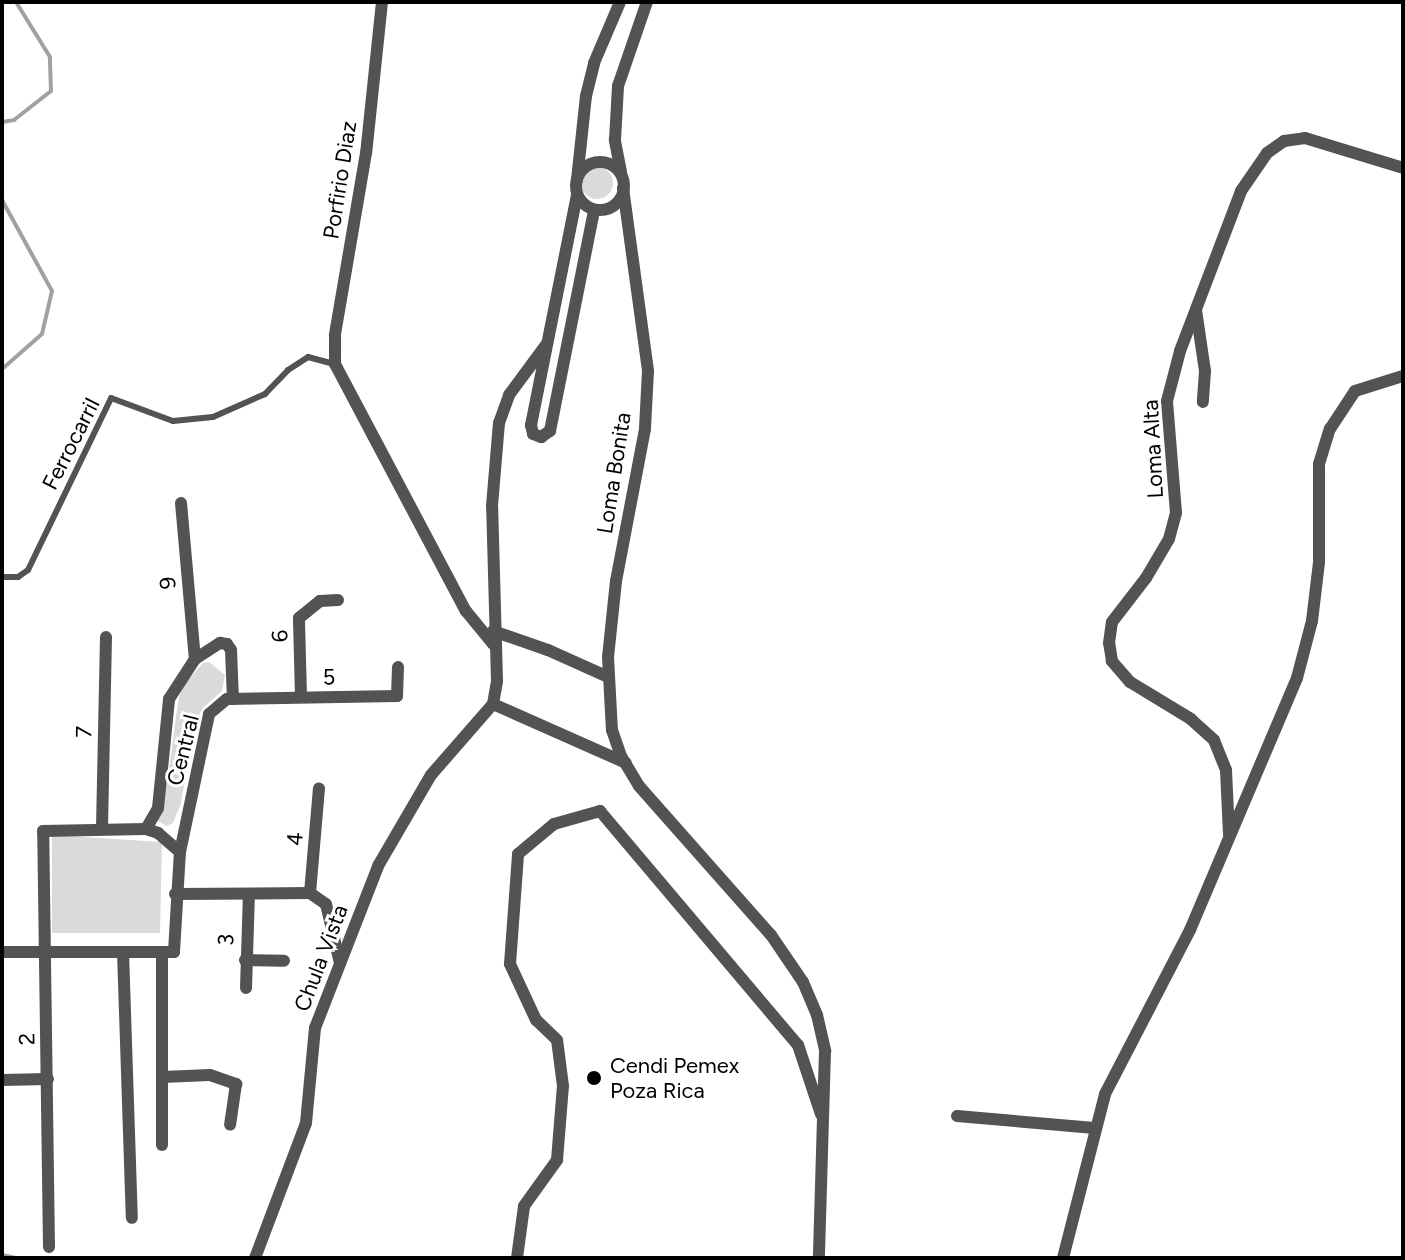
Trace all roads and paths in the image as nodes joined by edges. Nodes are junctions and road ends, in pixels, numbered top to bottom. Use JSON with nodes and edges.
{"nodes":[{"id":1,"x":382,"y":2,"type":"edge"},
{"id":2,"x":620,"y":2,"type":"edge"},
{"id":3,"x":647,"y":2,"type":"edge"},
{"id":4,"x":1403,"y":168,"type":"edge"},
{"id":5,"x":621,"y":172,"type":"junction"},
{"id":6,"x":577,"y":180,"type":"junction"},
{"id":7,"x":623,"y":188,"type":"junction"},
{"id":8,"x":577,"y":195,"type":"junction"},
{"id":9,"x":594,"y":210,"type":"junction"},
{"id":10,"x":1195,"y":305,"type":"junction"},
{"id":11,"x":546,"y":345,"type":"junction"},
{"id":12,"x":335,"y":364,"type":"junction"},
{"id":13,"x":1403,"y":376,"type":"edge"},
{"id":14,"x":1203,"y":402,"type":"dead end"},
{"id":15,"x":181,"y":503,"type":"dead end"},
{"id":16,"x":2,"y":577,"type":"edge"},
{"id":17,"x":338,"y":600,"type":"dead end"},
{"id":18,"x":106,"y":637,"type":"dead end"},
{"id":19,"x":493,"y":638,"type":"junction"},
{"id":20,"x":195,"y":659,"type":"junction"},
{"id":21,"x":398,"y":667,"type":"dead end"},
{"id":22,"x":608,"y":677,"type":"junction"},
{"id":23,"x":301,"y":697,"type":"junction"},
{"id":24,"x":233,"y":699,"type":"junction"},
{"id":25,"x":493,"y":704,"type":"junction"},
{"id":26,"x":626,"y":763,"type":"junction"},
{"id":27,"x":319,"y":788,"type":"dead end"},
{"id":28,"x":102,"y":828,"type":"junction"},
{"id":29,"x":146,"y":829,"type":"junction"},
{"id":30,"x":1230,"y":837,"type":"junction"},
{"id":31,"x":180,"y":852,"type":"junction"},
{"id":32,"x":310,"y":893,"type":"junction"},
{"id":33,"x":175,"y":894,"type":"junction"},
{"id":34,"x":249,"y":895,"type":"junction"},
{"id":35,"x":2,"y":952,"type":"edge"},
{"id":36,"x":45,"y":952,"type":"junction"},
{"id":37,"x":123,"y":952,"type":"junction"},
{"id":38,"x":168,"y":953,"type":"junction"},
{"id":39,"x":245,"y":960,"type":"junction"},
{"id":40,"x":284,"y":961,"type":"dead end"},
{"id":41,"x":340,"y":963,"type":"junction"},
{"id":42,"x":246,"y":988,"type":"dead end"},
{"id":43,"x":162,"y":1077,"type":"junction"},
{"id":44,"x":48,"y":1079,"type":"junction"},
{"id":45,"x":2,"y":1080,"type":"edge"},
{"id":46,"x":957,"y":1116,"type":"dead end"},
{"id":47,"x":823,"y":1120,"type":"junction"},
{"id":48,"x":230,"y":1125,"type":"dead end"},
{"id":49,"x":1094,"y":1128,"type":"junction"},
{"id":50,"x":162,"y":1145,"type":"dead end"},
{"id":51,"x":132,"y":1218,"type":"dead end"},
{"id":52,"x":49,"y":1247,"type":"dead end"},
{"id":53,"x":255,"y":1258,"type":"edge"},
{"id":54,"x":517,"y":1258,"type":"edge"},
{"id":55,"x":819,"y":1258,"type":"edge"},
{"id":56,"x":1063,"y":1258,"type":"edge"}],
"edges":[{"from":1,"to":12,"type":"street","name":"Porfirio Diaz"},
{"from":2,"to":6,"type":"street"},
{"from":3,"to":5,"type":"street"},
{"from":4,"to":10,"type":"street","name":"Loma Alta"},
{"from":5,"to":6,"type":"street"},
{"from":5,"to":7,"type":"street"},
{"from":6,"to":8,"type":"street"},
{"from":7,"to":9,"type":"street"},
{"from":7,"to":22,"type":"street","name":"Loma Bonita"},
{"from":8,"to":9,"type":"street"},
{"from":8,"to":11,"type":"street"},
{"from":9,"to":11,"type":"street"},
{"from":10,"to":14,"type":"street"},
{"from":10,"to":30,"type":"street","name":"Loma Alta"},
{"from":11,"to":19,"type":"street"},
{"from":12,"to":16,"type":"lane","name":"Ferrocarril"},
{"from":12,"to":19,"type":"street"},
{"from":13,"to":30,"type":"street","name":"Loma Alta"},
{"from":15,"to":20,"type":"street","name":"9"},
{"from":17,"to":23,"type":"street","name":"6"},
{"from":18,"to":28,"type":"street","name":"7"},
{"from":19,"to":22,"type":"street"},
{"from":19,"to":25,"type":"street"},
{"from":20,"to":24,"type":"street"},
{"from":20,"to":29,"type":"street","name":"Central"},
{"from":21,"to":23,"type":"street","name":"5"},
{"from":22,"to":26,"type":"street","name":"Loma Bonita"},
{"from":23,"to":24,"type":"street","name":"5"},
{"from":24,"to":31,"type":"street","name":"Central"},
{"from":25,"to":26,"type":"street"},
{"from":25,"to":41,"type":"street","name":"Chula Vista"},
{"from":26,"to":47,"type":"street","name":"Loma Bonita"},
{"from":27,"to":32,"type":"street","name":"4"},
{"from":28,"to":29,"type":"street"},
{"from":28,"to":36,"type":"street","name":"2"},
{"from":29,"to":31,"type":"street"},
{"from":30,"to":49,"type":"street","name":"Loma Alta"},
{"from":31,"to":33,"type":"street","name":"Central"},
{"from":32,"to":34,"type":"street"},
{"from":32,"to":41,"type":"street"},
{"from":33,"to":34,"type":"street"},
{"from":33,"to":38,"type":"street","name":"Central"},
{"from":34,"to":39,"type":"street","name":"3"},
{"from":35,"to":36,"type":"street"},
{"from":36,"to":37,"type":"street"},
{"from":36,"to":44,"type":"street","name":"2"},
{"from":37,"to":38,"type":"street"},
{"from":37,"to":51,"type":"street"},
{"from":38,"to":43,"type":"street","name":"Central"},
{"from":39,"to":40,"type":"street"},
{"from":39,"to":42,"type":"street","name":"3"},
{"from":41,"to":53,"type":"street","name":"Chula Vista"},
{"from":43,"to":48,"type":"street"},
{"from":43,"to":50,"type":"street","name":"Central"},
{"from":44,"to":45,"type":"street"},
{"from":44,"to":52,"type":"street","name":"2"},
{"from":46,"to":49,"type":"street"},
{"from":47,"to":54,"type":"street"},
{"from":47,"to":55,"type":"street","name":"Loma Bonita"},
{"from":49,"to":56,"type":"street","name":"Loma Alta"}]}
